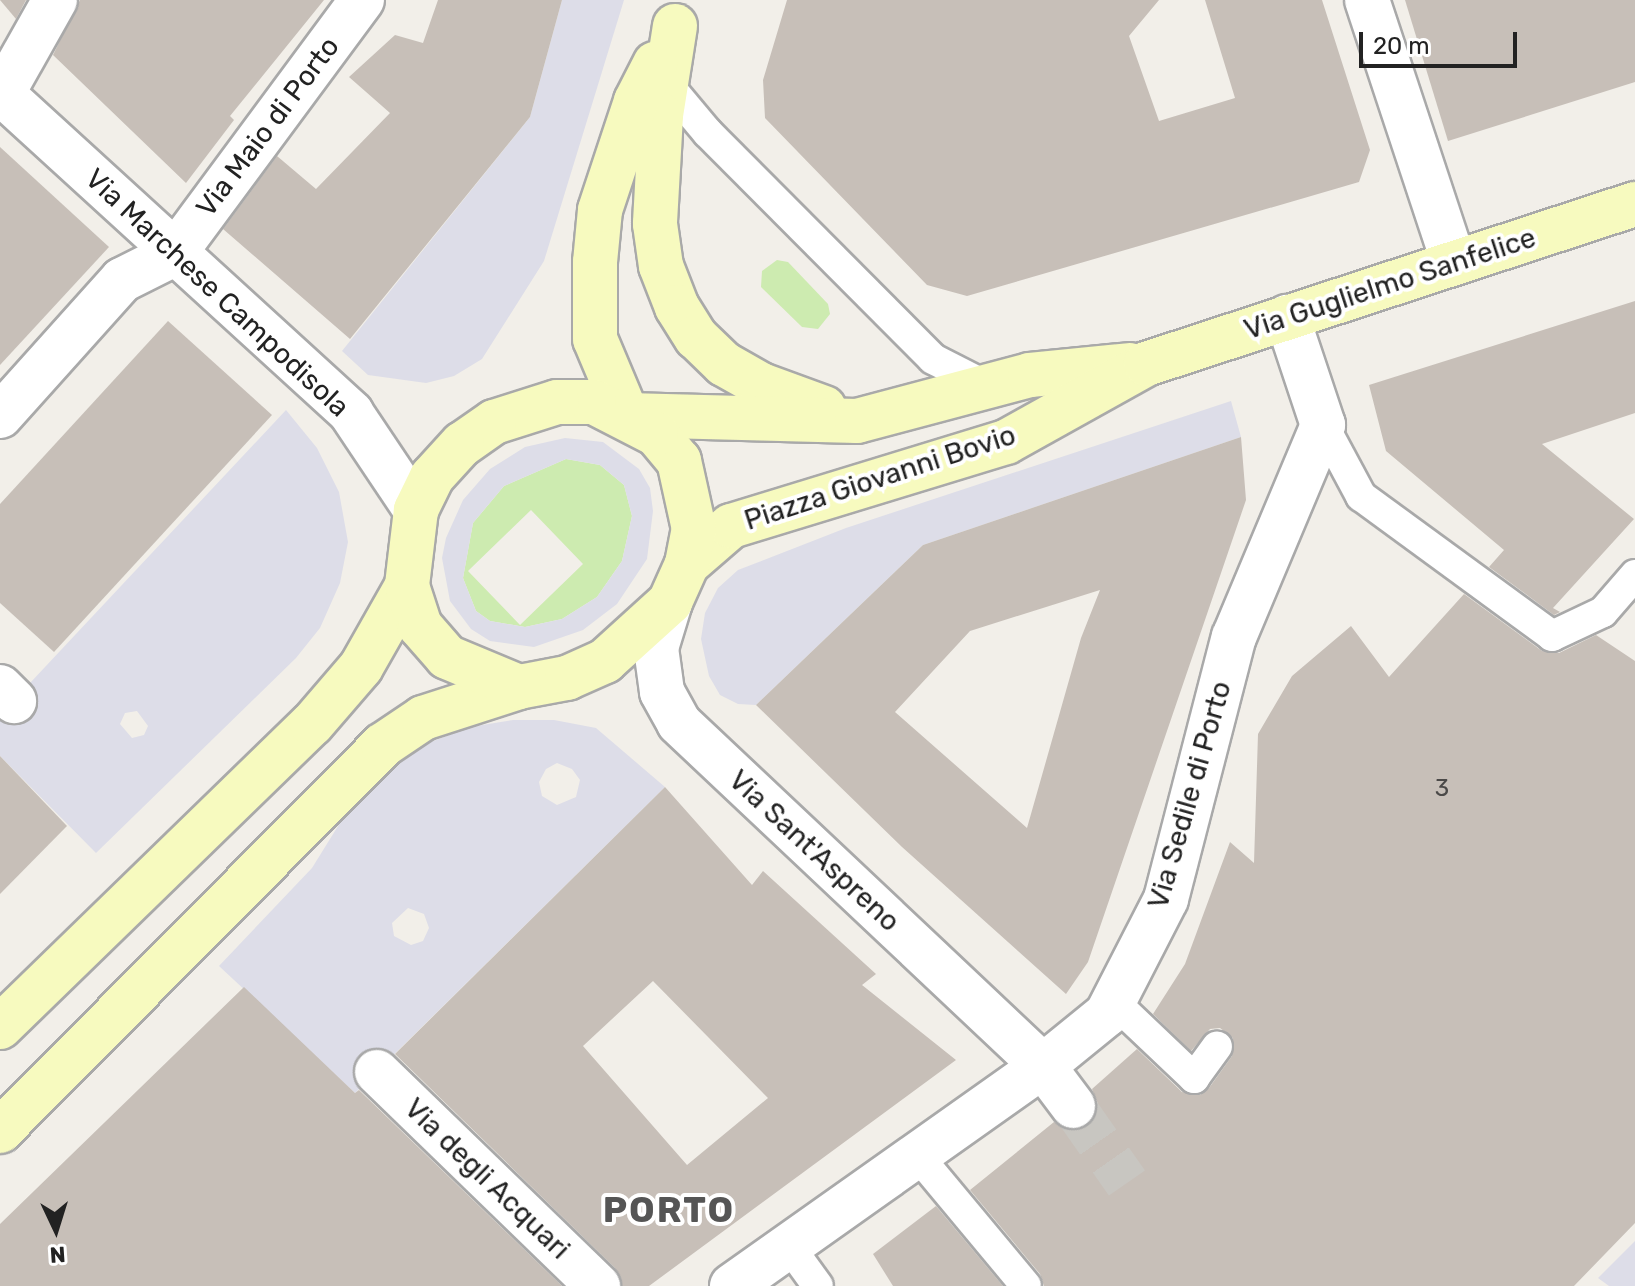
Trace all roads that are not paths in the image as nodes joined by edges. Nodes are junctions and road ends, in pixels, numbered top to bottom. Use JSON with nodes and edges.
{"nodes":[{"id":1,"x":55,"y":0,"type":"edge"},
{"id":2,"x":362,"y":0,"type":"edge"},
{"id":3,"x":1367,"y":0,"type":"edge"},
{"id":4,"x":679,"y":13,"type":"edge"},
{"id":5,"x":666,"y":83,"type":"junction"},
{"id":6,"x":1,"y":93,"type":"edge"},
{"id":7,"x":1635,"y":204,"type":"edge"},
{"id":8,"x":174,"y":254,"type":"junction"},
{"id":9,"x":1454,"y":263,"type":"junction"},
{"id":10,"x":1287,"y":317,"type":"junction"},
{"id":11,"x":1146,"y":364,"type":"junction"},
{"id":12,"x":984,"y":385,"type":"junction"},
{"id":13,"x":5,"y":402,"type":"edge"},
{"id":14,"x":627,"y":415,"type":"junction"},
{"id":15,"x":857,"y":421,"type":"junction"},
{"id":16,"x":1323,"y":425,"type":"junction"},
{"id":17,"x":416,"y":510,"type":"junction"},
{"id":18,"x":1635,"y":575,"type":"edge"},
{"id":19,"x":679,"y":583,"type":"junction"},
{"id":20,"x":407,"y":586,"type":"junction"},
{"id":21,"x":519,"y":687,"type":"junction"},
{"id":22,"x":1113,"y":1001,"type":"junction"},
{"id":23,"x":0,"y":1027,"type":"edge"},
{"id":24,"x":1217,"y":1046,"type":"dead end"},
{"id":25,"x":1043,"y":1066,"type":"junction"},
{"id":26,"x":377,"y":1072,"type":"dead end"},
{"id":27,"x":1073,"y":1106,"type":"tunnel mouth"},
{"id":28,"x":0,"y":1131,"type":"edge"},
{"id":29,"x":917,"y":1155,"type":"junction"},
{"id":30,"x":789,"y":1246,"type":"junction"},
{"id":31,"x":598,"y":1286,"type":"edge"},
{"id":32,"x":732,"y":1286,"type":"edge"},
{"id":33,"x":818,"y":1286,"type":"edge"},
{"id":34,"x":1026,"y":1286,"type":"edge"}],
"edges":[{"from":1,"to":6,"type":"street"},
{"from":2,"to":8,"type":"street","name":"Via Maio di Porto"},
{"from":3,"to":9,"type":"street"},
{"from":4,"to":5,"type":"main road"},
{"from":4,"to":14,"type":"main road"},
{"from":5,"to":12,"type":"lane","name":"Piazza Giovanni Bovio"},
{"from":5,"to":15,"type":"main road"},
{"from":6,"to":8,"type":"street","name":"Via Marchese Campodisola"},
{"from":7,"to":9,"type":"main road","name":"Via Guglielmo Sanfelice"},
{"from":8,"to":13,"type":"street","name":"Via Maio di Porto"},
{"from":8,"to":17,"type":"street","name":"Via Marchese Campodisola"},
{"from":9,"to":10,"type":"main road","name":"Via Guglielmo Sanfelice"},
{"from":10,"to":11,"type":"main road","name":"Via Guglielmo Sanfelice"},
{"from":10,"to":16,"type":"street"},
{"from":11,"to":12,"type":"main road","name":"Piazza Giovanni Bovio"},
{"from":11,"to":19,"type":"main road","name":"Piazza Giovanni Bovio"},
{"from":12,"to":15,"type":"main road","name":"Piazza Giovanni Bovio"},
{"from":14,"to":15,"type":"main road","name":"Piazza Giovanni Bovio"},
{"from":14,"to":17,"type":"main road","name":"Piazza Giovanni Bovio"},
{"from":14,"to":19,"type":"main road","name":"Piazza Giovanni Bovio"},
{"from":16,"to":18,"type":"lane"},
{"from":16,"to":22,"type":"street","name":"Via Sedile di Porto"},
{"from":17,"to":20,"type":"main road","name":"Piazza Giovanni Bovio"},
{"from":19,"to":21,"type":"main road","name":"Piazza Giovanni Bovio"},
{"from":19,"to":25,"type":"street","name":"Via Sant'Aspreno"},
{"from":20,"to":21,"type":"main road","name":"Piazza Giovanni Bovio"},
{"from":20,"to":23,"type":"main road","name":"Piazza Giovanni Bovio"},
{"from":21,"to":28,"type":"main road","name":"Piazza Giovanni Bovio"},
{"from":22,"to":24,"type":"lane"},
{"from":22,"to":25,"type":"street","name":"Via Sedile di Porto"},
{"from":25,"to":27,"type":"street","name":"Via Sant'Aspreno"},
{"from":25,"to":29,"type":"street","name":"Via Sedile di Porto"},
{"from":26,"to":31,"type":"street","name":"Via degli Acquari"},
{"from":29,"to":30,"type":"street","name":"Via Sedile di Porto"},
{"from":29,"to":34,"type":"lane"},
{"from":30,"to":32,"type":"street","name":"Via Sedile di Porto"},
{"from":30,"to":33,"type":"lane"}]}
